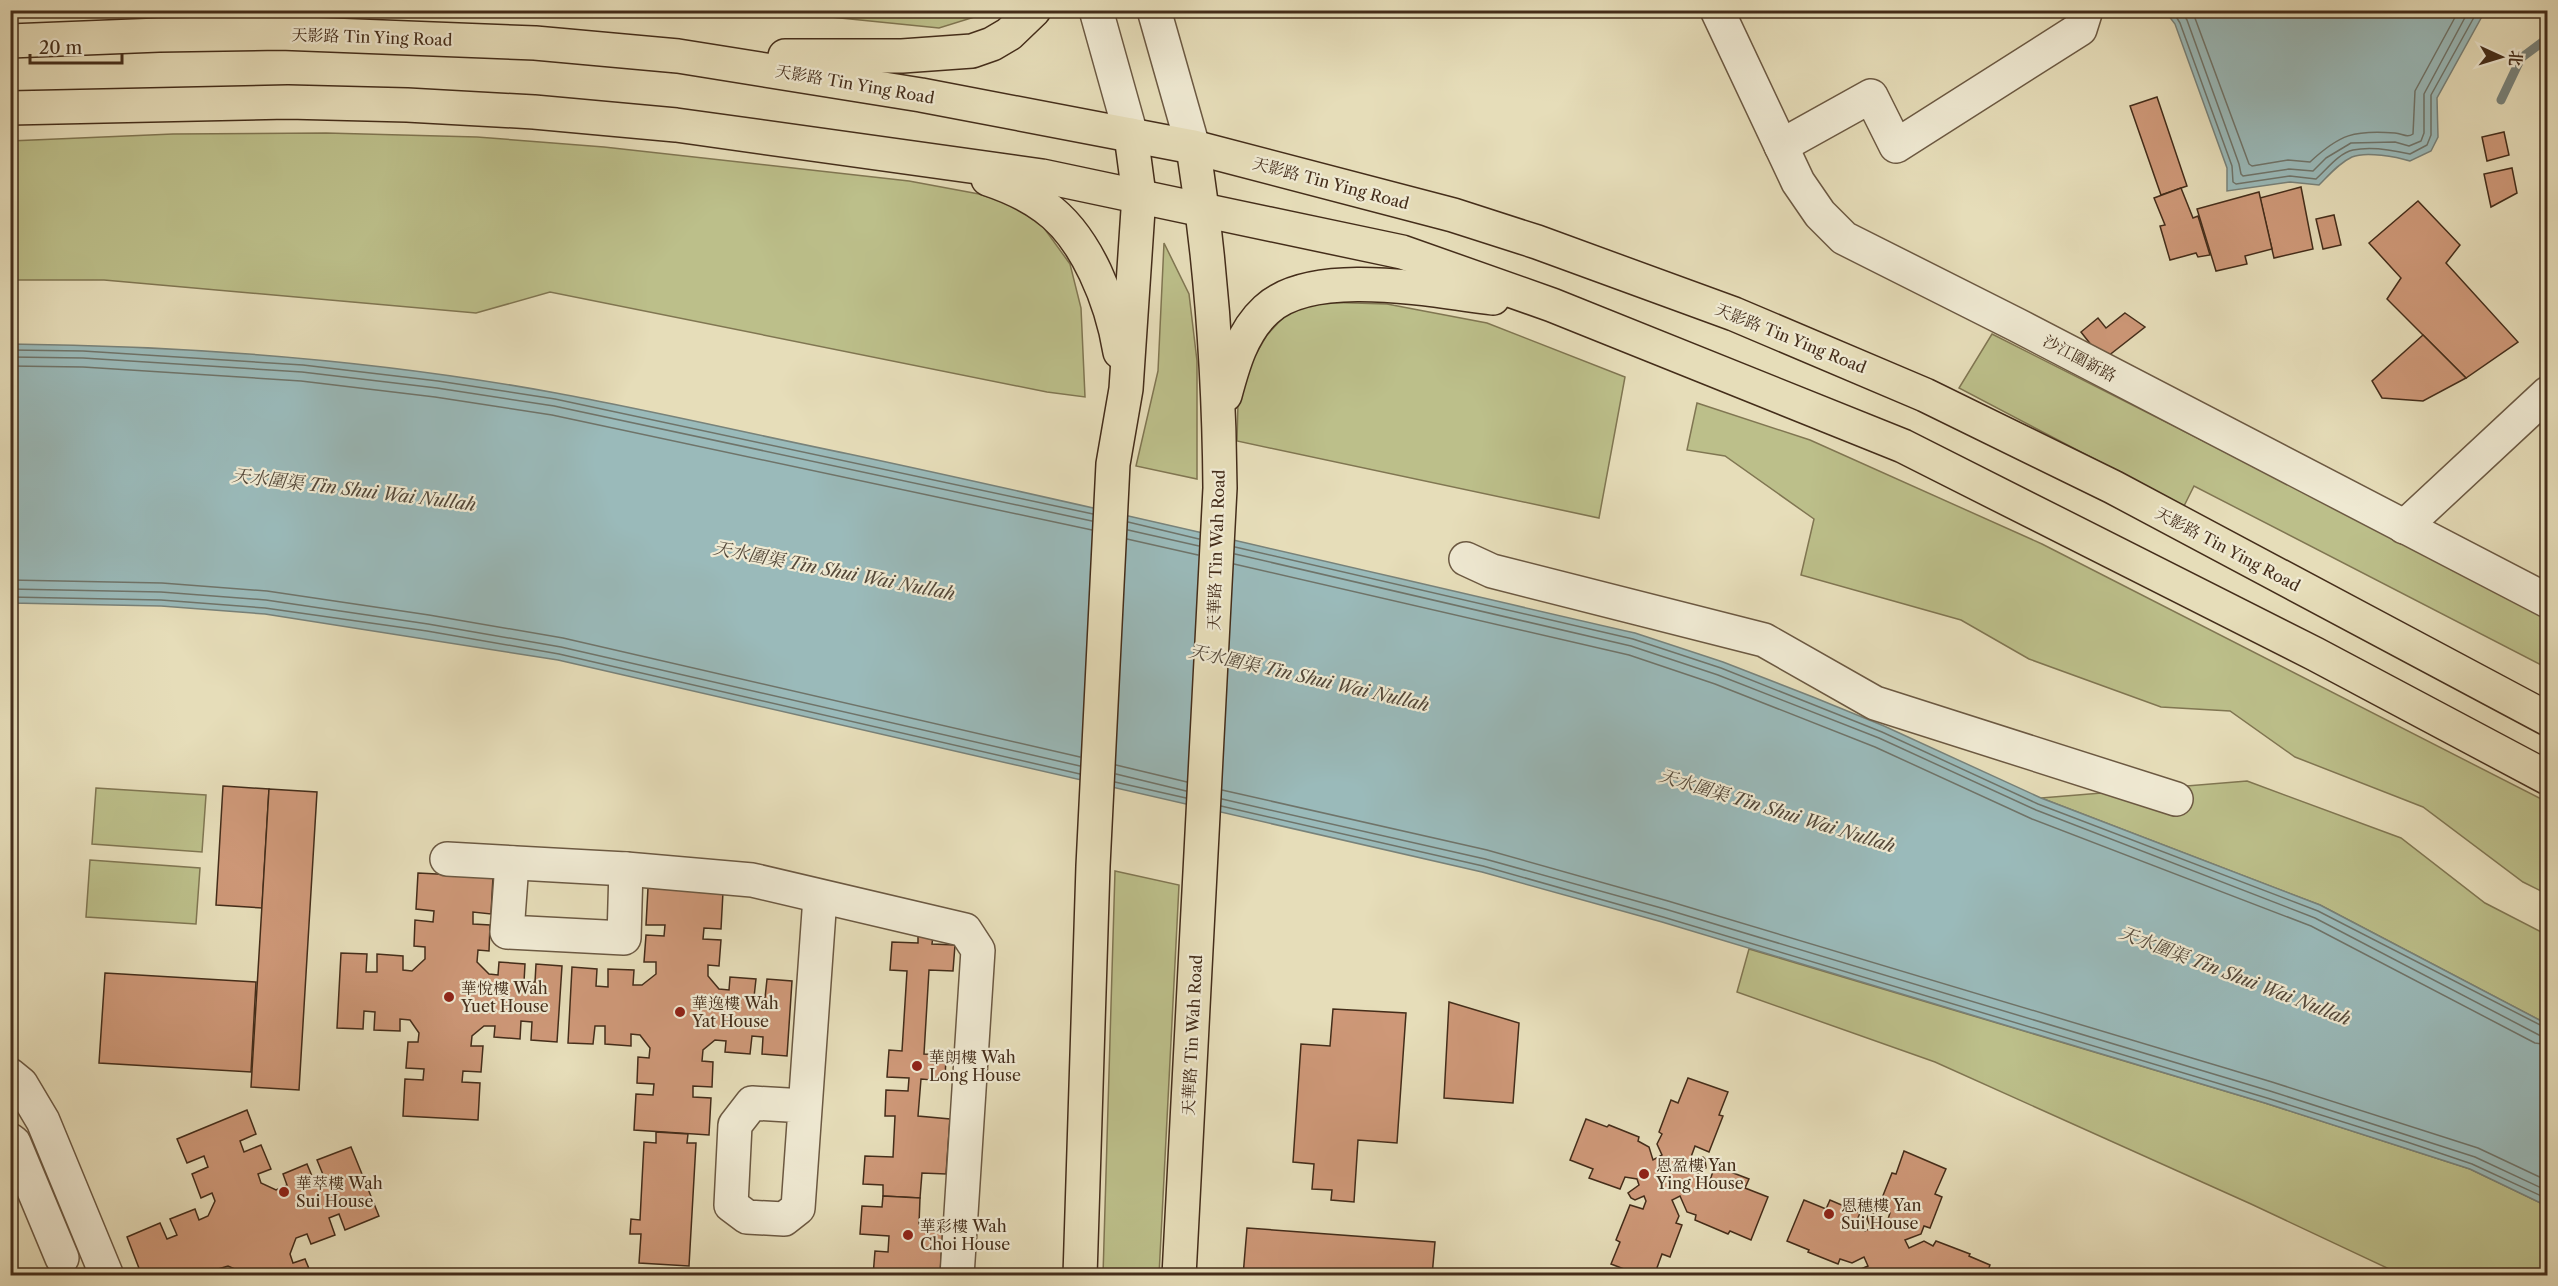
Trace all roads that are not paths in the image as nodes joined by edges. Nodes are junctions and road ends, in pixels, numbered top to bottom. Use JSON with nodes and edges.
{"nodes":[{"id":1,"x":1034,"y":10,"type":"edge"},
{"id":2,"x":1096,"y":10,"type":"edge"},
{"id":3,"x":1154,"y":10,"type":"edge"},
{"id":4,"x":1717,"y":10,"type":"edge"},
{"id":5,"x":2086,"y":10,"type":"edge"},
{"id":6,"x":10,"y":41,"type":"edge"},
{"id":7,"x":678,"y":56,"type":"junction"},
{"id":8,"x":10,"y":108,"type":"edge"},
{"id":9,"x":1131,"y":135,"type":"junction"},
{"id":10,"x":1781,"y":146,"type":"junction"},
{"id":11,"x":1193,"y":147,"type":"junction"},
{"id":12,"x":939,"y":161,"type":"junction"},
{"id":13,"x":1139,"y":195,"type":"junction"},
{"id":14,"x":1203,"y":209,"type":"junction"},
{"id":15,"x":1552,"y":305,"type":"junction"},
{"id":16,"x":1125,"y":389,"type":"junction"},
{"id":17,"x":2547,"y":393,"type":"edge"},
{"id":18,"x":1219,"y":417,"type":"junction"},
{"id":19,"x":2404,"y":527,"type":"junction"},
{"id":20,"x":1466,"y":559,"type":"dead end"},
{"id":21,"x":2547,"y":601,"type":"edge"},
{"id":22,"x":2547,"y":719,"type":"edge"},
{"id":23,"x":2547,"y":778,"type":"edge"},
{"id":24,"x":2176,"y":799,"type":"dead end"},
{"id":25,"x":447,"y":859,"type":"dead end"},
{"id":26,"x":512,"y":863,"type":"junction"},
{"id":27,"x":626,"y":869,"type":"junction"},
{"id":28,"x":820,"y":897,"type":"junction"},
{"id":29,"x":10,"y":1075,"type":"edge"},
{"id":30,"x":805,"y":1106,"type":"dead end"},
{"id":31,"x":10,"y":1140,"type":"edge"},
{"id":32,"x":62,"y":1258,"type":"dead end"},
{"id":33,"x":108,"y":1275,"type":"edge"},
{"id":34,"x":957,"y":1275,"type":"edge"},
{"id":35,"x":1080,"y":1275,"type":"edge"},
{"id":36,"x":1179,"y":1275,"type":"edge"}],
"edges":[{"from":1,"to":7,"type":"main road"},
{"from":2,"to":9,"type":"street"},
{"from":3,"to":11,"type":"street","name":"天華路 Tin Wah Road"},
{"from":4,"to":10,"type":"street","name":"沙江圍新路"},
{"from":5,"to":10,"type":"street"},
{"from":6,"to":7,"type":"main road","name":"天影路 Tin Ying Road"},
{"from":7,"to":9,"type":"main road","name":"天影路 Tin Ying Road"},
{"from":8,"to":12,"type":"main road"},
{"from":9,"to":11,"type":"main road","name":"天影路 Tin Ying Road"},
{"from":9,"to":13,"type":"main road"},
{"from":10,"to":19,"type":"street","name":"沙江圍新路"},
{"from":11,"to":14,"type":"main road","name":"天華路 Tin Wah Road"},
{"from":11,"to":22,"type":"main road","name":"天影路 Tin Ying Road"},
{"from":12,"to":13,"type":"main road"},
{"from":12,"to":16,"type":"main road"},
{"from":13,"to":14,"type":"main road"},
{"from":13,"to":16,"type":"main road"},
{"from":14,"to":15,"type":"main road"},
{"from":14,"to":18,"type":"main road","name":"天華路 Tin Wah Road"},
{"from":15,"to":18,"type":"main road"},
{"from":15,"to":23,"type":"main road"},
{"from":16,"to":35,"type":"main road"},
{"from":17,"to":19,"type":"street"},
{"from":18,"to":36,"type":"main road","name":"天華路 Tin Wah Road"},
{"from":19,"to":21,"type":"street","name":"沙江圍新路"},
{"from":20,"to":24,"type":"street"},
{"from":25,"to":26,"type":"street"},
{"from":26,"to":27,"type":"street"},
{"from":26,"to":27,"type":"street"},
{"from":27,"to":28,"type":"street"},
{"from":28,"to":30,"type":"street"},
{"from":28,"to":34,"type":"street"},
{"from":29,"to":33,"type":"street"},
{"from":31,"to":32,"type":"street"}]}
